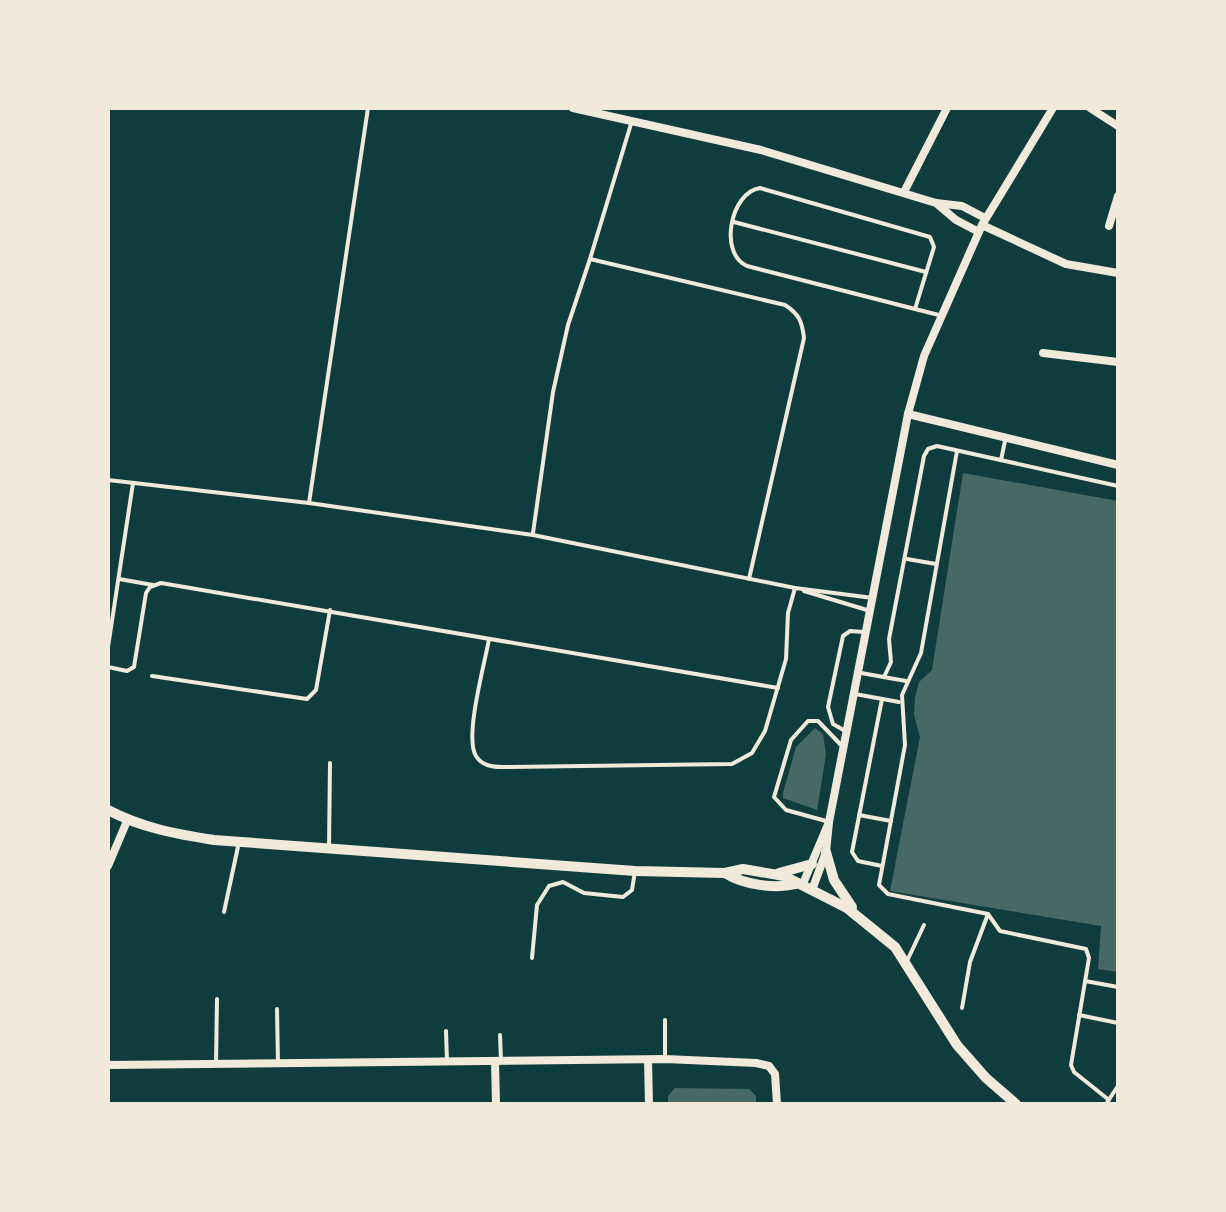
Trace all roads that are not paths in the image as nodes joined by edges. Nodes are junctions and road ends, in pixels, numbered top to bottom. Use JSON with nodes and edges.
{"nodes":[{"id":1,"x":368,"y":108,"type":"edge"},
{"id":2,"x":573,"y":108,"type":"edge"},
{"id":3,"x":636,"y":108,"type":"edge"},
{"id":4,"x":946,"y":108,"type":"edge"},
{"id":5,"x":1054,"y":108,"type":"edge"},
{"id":6,"x":1090,"y":108,"type":"edge"},
{"id":7,"x":632,"y":120,"type":"junction"},
{"id":8,"x":1118,"y":126,"type":"edge"},
{"id":9,"x":904,"y":192,"type":"junction"},
{"id":10,"x":1118,"y":196,"type":"edge"},
{"id":11,"x":936,"y":203,"type":"junction"},
{"id":12,"x":734,"y":222,"type":"junction"},
{"id":13,"x":982,"y":225,"type":"junction"},
{"id":14,"x":1109,"y":226,"type":"dead end"},
{"id":15,"x":590,"y":259,"type":"junction"},
{"id":16,"x":926,"y":272,"type":"junction"},
{"id":17,"x":1118,"y":272,"type":"edge"},
{"id":18,"x":915,"y":309,"type":"junction"},
{"id":19,"x":942,"y":316,"type":"junction"},
{"id":20,"x":1042,"y":353,"type":"dead end"},
{"id":21,"x":1118,"y":362,"type":"edge"},
{"id":22,"x":908,"y":414,"type":"junction"},
{"id":23,"x":1006,"y":438,"type":"junction"},
{"id":24,"x":958,"y":451,"type":"junction"},
{"id":25,"x":1001,"y":460,"type":"junction"},
{"id":26,"x":1118,"y":465,"type":"edge"},
{"id":27,"x":108,"y":480,"type":"edge"},
{"id":28,"x":133,"y":482,"type":"junction"},
{"id":29,"x":1118,"y":486,"type":"edge"},
{"id":30,"x":309,"y":502,"type":"junction"},
{"id":31,"x":533,"y":535,"type":"junction"},
{"id":32,"x":904,"y":558,"type":"junction"},
{"id":33,"x":936,"y":564,"type":"junction"},
{"id":34,"x":749,"y":579,"type":"junction"},
{"id":35,"x":119,"y":580,"type":"junction"},
{"id":36,"x":153,"y":584,"type":"junction"},
{"id":37,"x":795,"y":588,"type":"junction"},
{"id":38,"x":873,"y":598,"type":"junction"},
{"id":39,"x":330,"y":610,"type":"junction"},
{"id":40,"x":871,"y":610,"type":"junction"},
{"id":41,"x":866,"y":632,"type":"junction"},
{"id":42,"x":489,"y":637,"type":"junction"},
{"id":43,"x":108,"y":646,"type":"edge"},
{"id":44,"x":108,"y":667,"type":"edge"},
{"id":45,"x":859,"y":672,"type":"junction"},
{"id":46,"x":152,"y":676,"type":"dead end"},
{"id":47,"x":884,"y":678,"type":"junction"},
{"id":48,"x":906,"y":681,"type":"junction"},
{"id":49,"x":778,"y":688,"type":"junction"},
{"id":50,"x":855,"y":694,"type":"junction"},
{"id":51,"x":882,"y":699,"type":"junction"},
{"id":52,"x":902,"y":702,"type":"junction"},
{"id":53,"x":847,"y":732,"type":"junction"},
{"id":54,"x":844,"y":748,"type":"junction"},
{"id":55,"x":330,"y":763,"type":"dead end"},
{"id":56,"x":108,"y":810,"type":"edge"},
{"id":57,"x":859,"y":815,"type":"junction"},
{"id":58,"x":127,"y":821,"type":"junction"},
{"id":59,"x":891,"y":821,"type":"junction"},
{"id":60,"x":829,"y":822,"type":"junction"},
{"id":61,"x":239,"y":842,"type":"junction"},
{"id":62,"x":330,"y":850,"type":"junction"},
{"id":63,"x":826,"y":852,"type":"junction"},
{"id":64,"x":812,"y":864,"type":"junction"},
{"id":65,"x":108,"y":866,"type":"edge"},
{"id":66,"x":882,"y":866,"type":"junction"},
{"id":67,"x":635,"y":871,"type":"junction"},
{"id":68,"x":725,"y":873,"type":"junction"},
{"id":69,"x":774,"y":874,"type":"junction"},
{"id":70,"x":803,"y":887,"type":"junction"},
{"id":71,"x":224,"y":912,"type":"dead end"},
{"id":72,"x":988,"y":914,"type":"junction"},
{"id":73,"x":858,"y":916,"type":"junction"},
{"id":74,"x":924,"y":925,"type":"dead end"},
{"id":75,"x":532,"y":958,"type":"dead end"},
{"id":76,"x":907,"y":963,"type":"junction"},
{"id":77,"x":1085,"y":981,"type":"junction"},
{"id":78,"x":1118,"y":988,"type":"edge"},
{"id":79,"x":217,"y":999,"type":"dead end"},
{"id":80,"x":962,"y":1008,"type":"dead end"},
{"id":81,"x":277,"y":1009,"type":"dead end"},
{"id":82,"x":1079,"y":1015,"type":"junction"},
{"id":83,"x":664,"y":1020,"type":"dead end"},
{"id":84,"x":1118,"y":1023,"type":"edge"},
{"id":85,"x":446,"y":1031,"type":"dead end"},
{"id":86,"x":500,"y":1035,"type":"dead end"},
{"id":87,"x":648,"y":1060,"type":"junction"},
{"id":88,"x":665,"y":1060,"type":"junction"},
{"id":89,"x":498,"y":1061,"type":"junction"},
{"id":90,"x":447,"y":1062,"type":"junction"},
{"id":91,"x":216,"y":1064,"type":"junction"},
{"id":92,"x":278,"y":1064,"type":"junction"},
{"id":93,"x":108,"y":1066,"type":"edge"},
{"id":94,"x":1118,"y":1086,"type":"edge"},
{"id":95,"x":1108,"y":1102,"type":"edge"},
{"id":96,"x":496,"y":1104,"type":"edge"},
{"id":97,"x":649,"y":1104,"type":"edge"},
{"id":98,"x":777,"y":1104,"type":"edge"},
{"id":99,"x":1016,"y":1104,"type":"edge"}],
"edges":[{"from":1,"to":30,"type":"lane"},
{"from":2,"to":7,"type":"street"},
{"from":3,"to":7,"type":"street"},
{"from":4,"to":9,"type":"street"},
{"from":5,"to":13,"type":"street"},
{"from":6,"to":8,"type":"street"},
{"from":7,"to":9,"type":"street"},
{"from":7,"to":15,"type":"lane"},
{"from":9,"to":11,"type":"street"},
{"from":10,"to":14,"type":"street"},
{"from":11,"to":13,"type":"street"},
{"from":11,"to":13,"type":"street"},
{"from":12,"to":16,"type":"lane"},
{"from":12,"to":16,"type":"lane"},
{"from":12,"to":18,"type":"lane"},
{"from":13,"to":17,"type":"street"},
{"from":13,"to":19,"type":"street"},
{"from":15,"to":31,"type":"lane"},
{"from":15,"to":34,"type":"lane"},
{"from":16,"to":18,"type":"lane"},
{"from":18,"to":19,"type":"lane"},
{"from":19,"to":22,"type":"street"},
{"from":20,"to":21,"type":"street"},
{"from":22,"to":23,"type":"street"},
{"from":22,"to":38,"type":"street"},
{"from":23,"to":25,"type":"lane"},
{"from":23,"to":26,"type":"street"},
{"from":24,"to":25,"type":"lane"},
{"from":24,"to":32,"type":"lane"},
{"from":24,"to":33,"type":"lane"},
{"from":25,"to":29,"type":"lane"},
{"from":27,"to":28,"type":"lane"},
{"from":28,"to":30,"type":"lane"},
{"from":28,"to":35,"type":"lane"},
{"from":30,"to":31,"type":"lane"},
{"from":31,"to":34,"type":"lane"},
{"from":32,"to":33,"type":"lane"},
{"from":32,"to":47,"type":"lane"},
{"from":33,"to":48,"type":"lane"},
{"from":34,"to":37,"type":"lane"},
{"from":35,"to":36,"type":"lane"},
{"from":35,"to":43,"type":"lane"},
{"from":36,"to":39,"type":"lane"},
{"from":36,"to":44,"type":"lane"},
{"from":37,"to":38,"type":"lane"},
{"from":37,"to":40,"type":"lane"},
{"from":37,"to":49,"type":"lane"},
{"from":38,"to":40,"type":"street"},
{"from":39,"to":42,"type":"lane"},
{"from":39,"to":46,"type":"lane"},
{"from":40,"to":41,"type":"street"},
{"from":41,"to":45,"type":"street"},
{"from":41,"to":53,"type":"lane"},
{"from":42,"to":49,"type":"lane"},
{"from":42,"to":49,"type":"lane"},
{"from":45,"to":47,"type":"lane"},
{"from":45,"to":50,"type":"street"},
{"from":47,"to":48,"type":"lane"},
{"from":48,"to":52,"type":"lane"},
{"from":50,"to":51,"type":"lane"},
{"from":50,"to":53,"type":"street"},
{"from":51,"to":52,"type":"lane"},
{"from":51,"to":57,"type":"lane"},
{"from":52,"to":59,"type":"lane"},
{"from":53,"to":54,"type":"street"},
{"from":54,"to":60,"type":"street"},
{"from":54,"to":60,"type":"lane"},
{"from":55,"to":62,"type":"lane"},
{"from":56,"to":58,"type":"street"},
{"from":57,"to":59,"type":"lane"},
{"from":57,"to":66,"type":"lane"},
{"from":58,"to":61,"type":"street"},
{"from":58,"to":65,"type":"street"},
{"from":59,"to":66,"type":"lane"},
{"from":60,"to":63,"type":"street"},
{"from":60,"to":64,"type":"street"},
{"from":61,"to":62,"type":"street"},
{"from":61,"to":71,"type":"lane"},
{"from":62,"to":67,"type":"street"},
{"from":63,"to":70,"type":"street"},
{"from":63,"to":73,"type":"street"},
{"from":64,"to":69,"type":"street"},
{"from":64,"to":70,"type":"street"},
{"from":66,"to":72,"type":"lane"},
{"from":67,"to":68,"type":"street"},
{"from":67,"to":75,"type":"lane"},
{"from":68,"to":69,"type":"street"},
{"from":68,"to":70,"type":"street"},
{"from":69,"to":70,"type":"street"},
{"from":70,"to":73,"type":"street"},
{"from":72,"to":77,"type":"lane"},
{"from":72,"to":80,"type":"lane"},
{"from":73,"to":76,"type":"street"},
{"from":74,"to":76,"type":"lane"},
{"from":76,"to":99,"type":"street"},
{"from":77,"to":78,"type":"lane"},
{"from":77,"to":82,"type":"lane"},
{"from":79,"to":91,"type":"lane"},
{"from":81,"to":92,"type":"lane"},
{"from":82,"to":84,"type":"lane"},
{"from":82,"to":95,"type":"lane"},
{"from":83,"to":88,"type":"lane"},
{"from":85,"to":90,"type":"lane"},
{"from":86,"to":89,"type":"lane"},
{"from":87,"to":88,"type":"street"},
{"from":87,"to":89,"type":"street"},
{"from":87,"to":97,"type":"street"},
{"from":88,"to":98,"type":"street"},
{"from":89,"to":90,"type":"street"},
{"from":89,"to":96,"type":"street"},
{"from":90,"to":92,"type":"street"},
{"from":91,"to":92,"type":"street"},
{"from":91,"to":93,"type":"street"},
{"from":94,"to":95,"type":"lane"}]}
